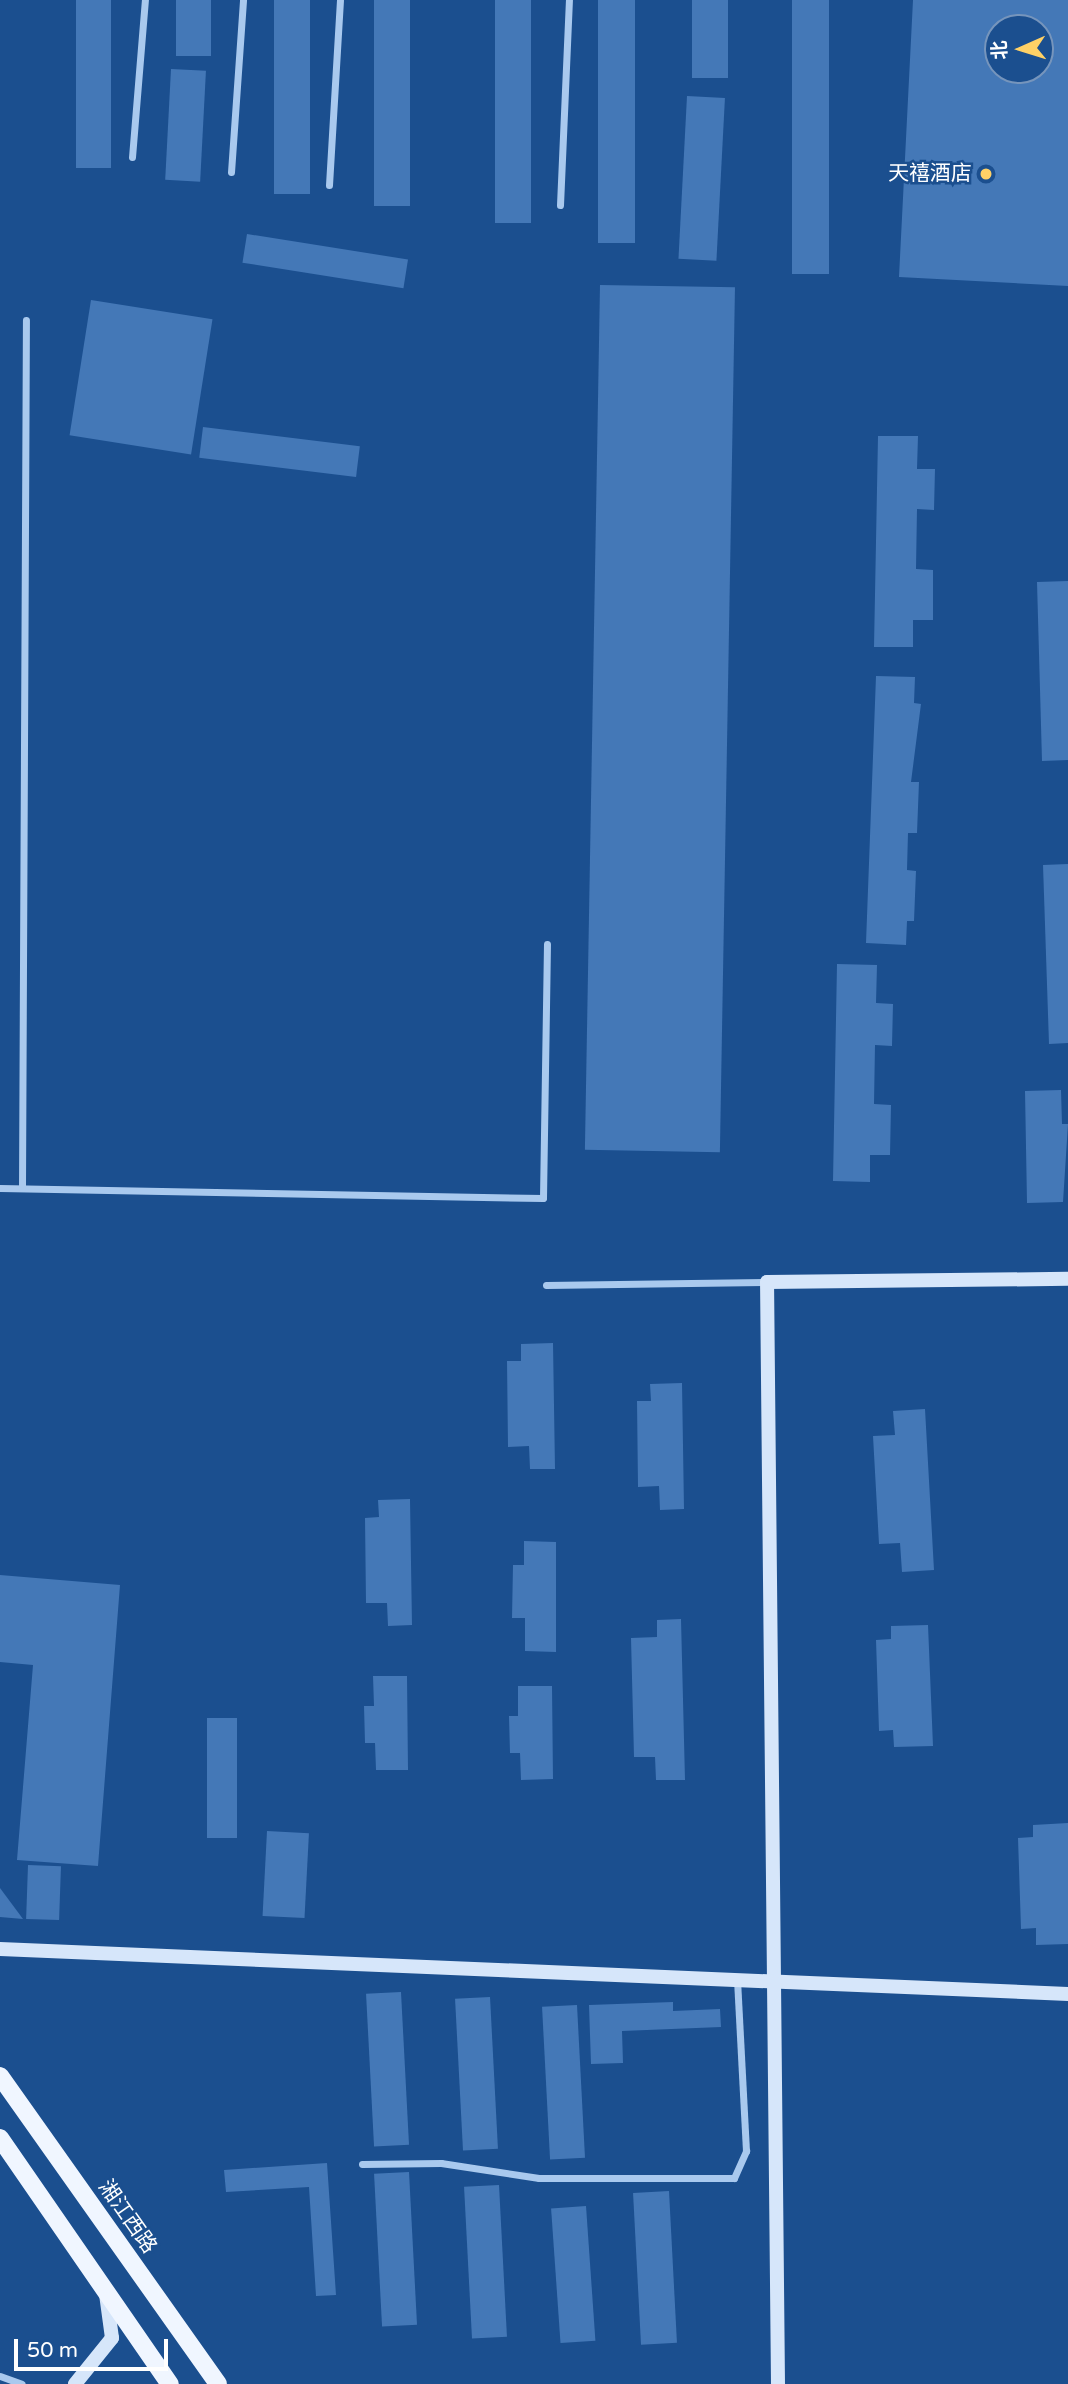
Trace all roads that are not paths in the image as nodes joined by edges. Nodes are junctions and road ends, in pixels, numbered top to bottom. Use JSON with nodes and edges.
{"nodes":[{"id":1,"x":145,"y":0,"type":"edge"},
{"id":2,"x":243,"y":0,"type":"edge"},
{"id":3,"x":340,"y":0,"type":"edge"},
{"id":4,"x":569,"y":0,"type":"edge"},
{"id":5,"x":132,"y":157,"type":"dead end"},
{"id":6,"x":231,"y":172,"type":"dead end"},
{"id":7,"x":329,"y":185,"type":"dead end"},
{"id":8,"x":559,"y":205,"type":"dead end"},
{"id":9,"x":26,"y":320,"type":"dead end"},
{"id":10,"x":547,"y":944,"type":"dead end"},
{"id":11,"x":0,"y":1188,"type":"edge"},
{"id":12,"x":22,"y":1188,"type":"junction"},
{"id":13,"x":1068,"y":1279,"type":"edge"},
{"id":14,"x":767,"y":1282,"type":"junction"},
{"id":15,"x":546,"y":1285,"type":"dead end"},
{"id":16,"x":0,"y":1949,"type":"edge"},
{"id":17,"x":737,"y":1978,"type":"junction"},
{"id":18,"x":770,"y":1979,"type":"junction"},
{"id":19,"x":1068,"y":1994,"type":"edge"},
{"id":20,"x":0,"y":2076,"type":"edge"},
{"id":21,"x":0,"y":2138,"type":"edge"},
{"id":22,"x":362,"y":2164,"type":"dead end"},
{"id":23,"x":105,"y":2286,"type":"junction"},
{"id":24,"x":0,"y":2376,"type":"edge"},
{"id":25,"x":22,"y":2384,"type":"edge"},
{"id":26,"x":75,"y":2384,"type":"edge"},
{"id":27,"x":170,"y":2384,"type":"edge"},
{"id":28,"x":218,"y":2384,"type":"edge"},
{"id":29,"x":778,"y":2384,"type":"edge"}],
"edges":[{"from":1,"to":5,"type":"street"},
{"from":2,"to":6,"type":"street"},
{"from":3,"to":7,"type":"street"},
{"from":4,"to":8,"type":"street"},
{"from":9,"to":12,"type":"street"},
{"from":10,"to":12,"type":"street"},
{"from":11,"to":12,"type":"street"},
{"from":13,"to":14,"type":"street"},
{"from":14,"to":15,"type":"street"},
{"from":14,"to":18,"type":"street"},
{"from":16,"to":17,"type":"street"},
{"from":17,"to":18,"type":"street"},
{"from":17,"to":22,"type":"street"},
{"from":18,"to":19,"type":"street"},
{"from":18,"to":29,"type":"street"},
{"from":20,"to":28,"type":"main road","name":"湘江西路"},
{"from":21,"to":23,"type":"main road"},
{"from":23,"to":26,"type":"street"},
{"from":23,"to":27,"type":"main road"},
{"from":24,"to":25,"type":"street"}]}
